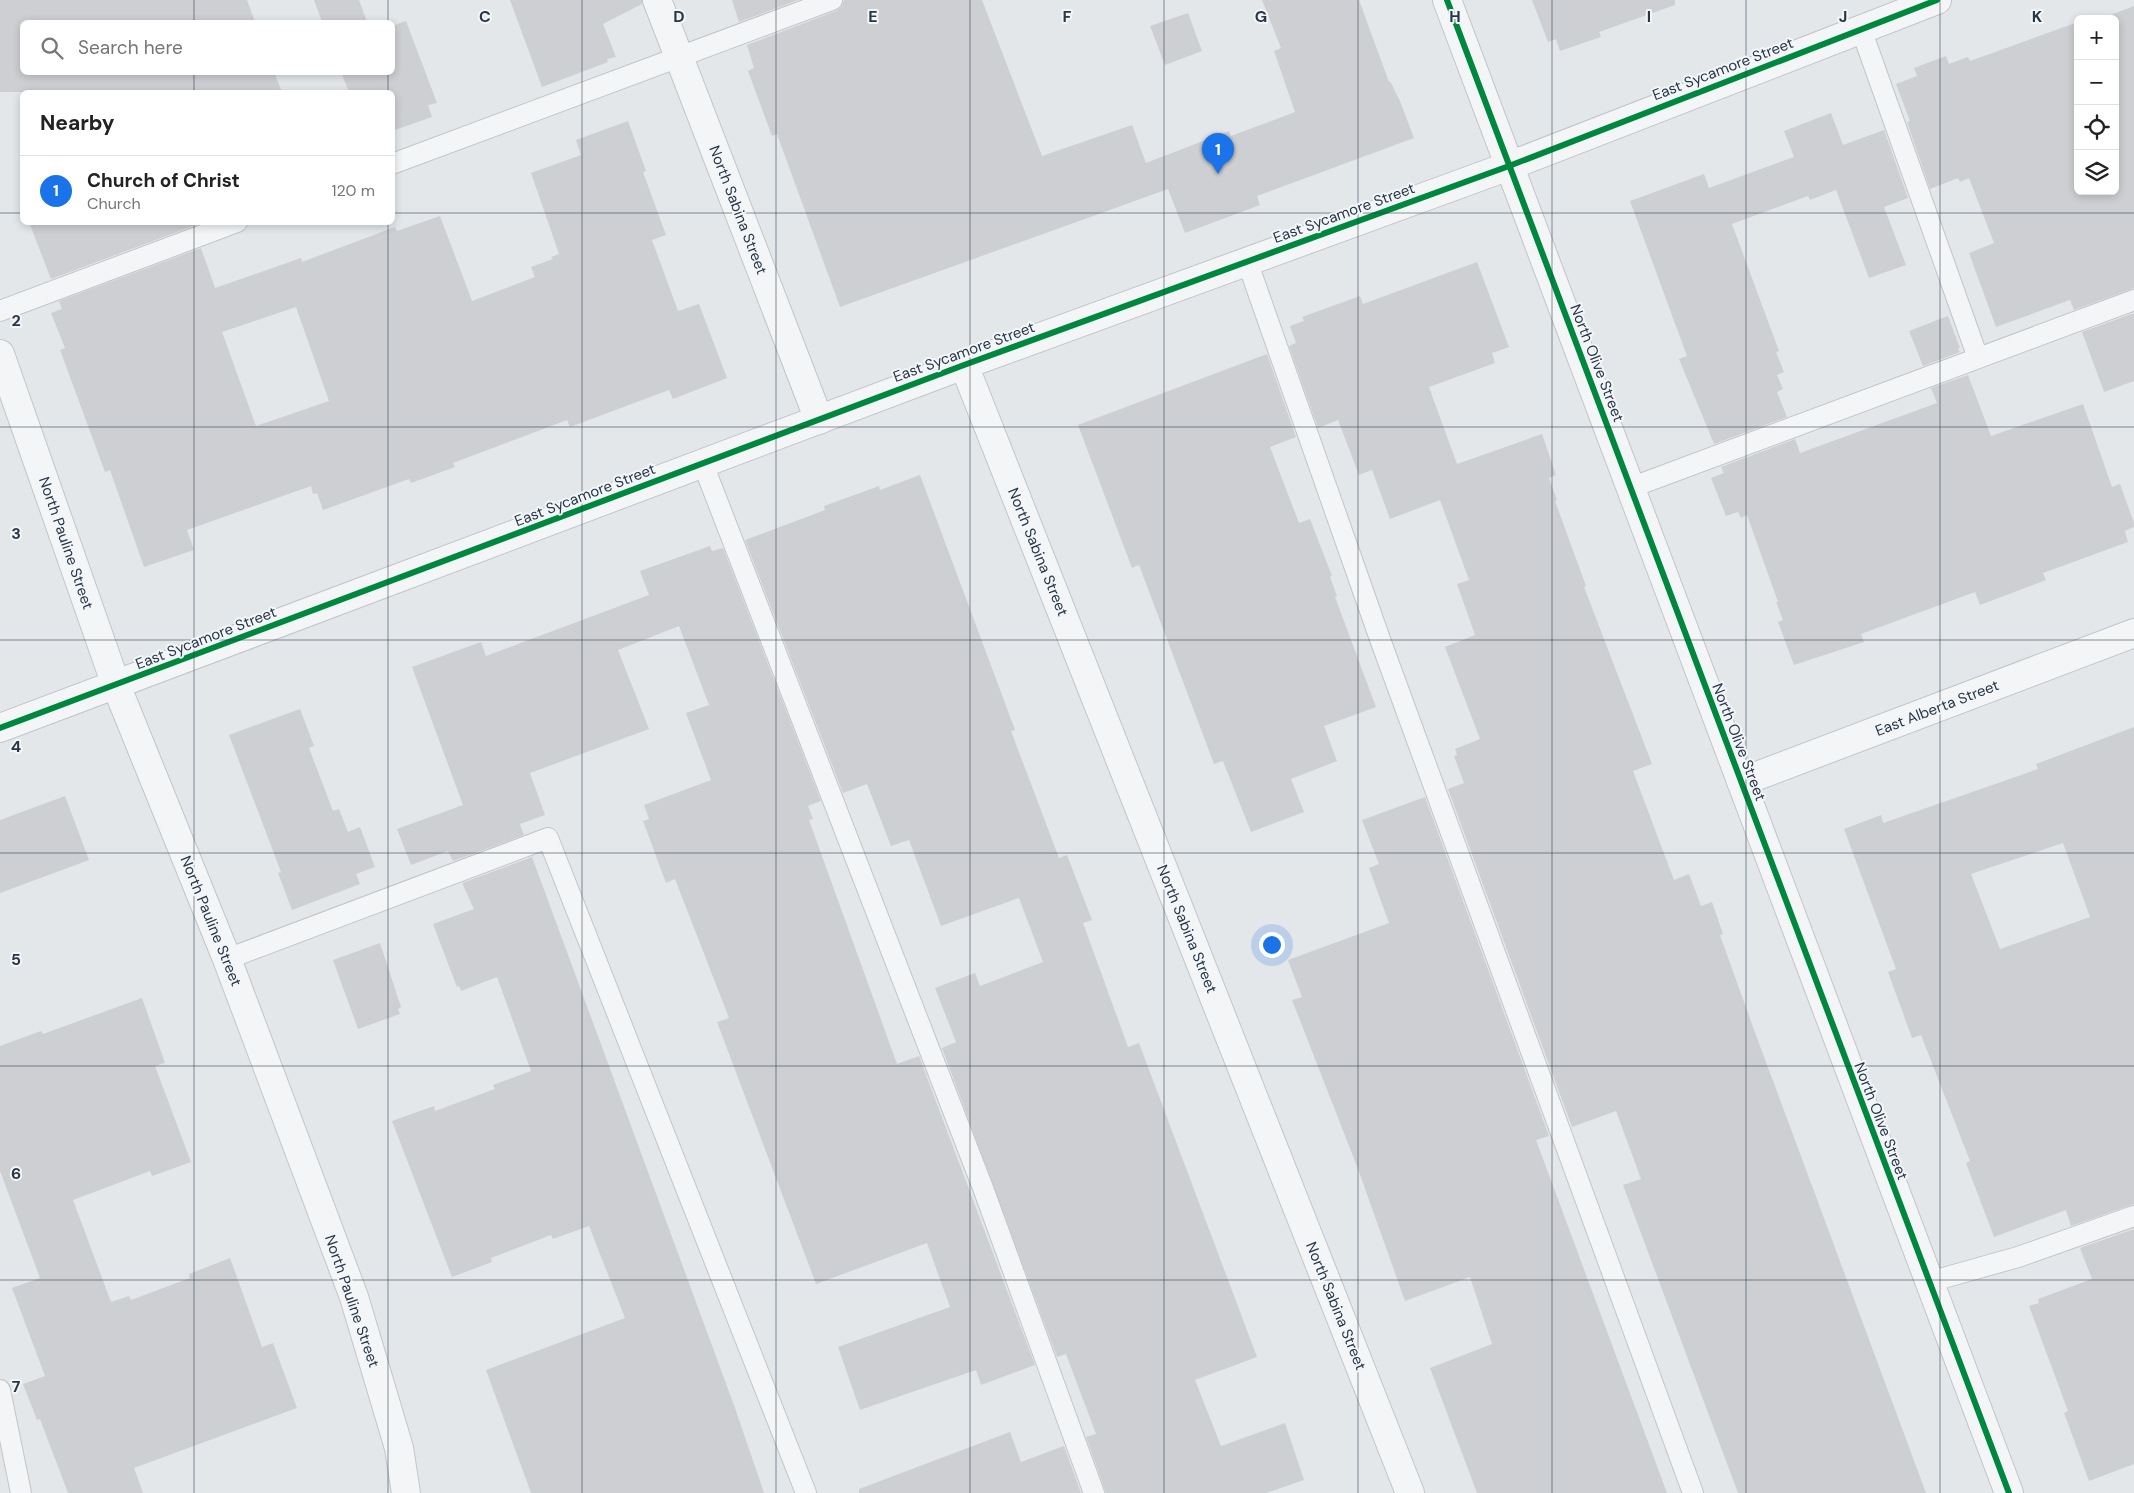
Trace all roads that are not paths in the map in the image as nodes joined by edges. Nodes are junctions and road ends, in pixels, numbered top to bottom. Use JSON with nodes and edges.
{"nodes":[{"id":1,"x":657,"y":0,"type":"edge"},
{"id":2,"x":832,"y":0,"type":"edge"},
{"id":3,"x":1447,"y":0,"type":"edge"},
{"id":4,"x":1937,"y":0,"type":"edge"},
{"id":5,"x":1861,"y":29,"type":"junction"},
{"id":6,"x":679,"y":57,"type":"junction"},
{"id":7,"x":395,"y":163,"type":"edge"},
{"id":8,"x":1509,"y":166,"type":"junction"},
{"id":9,"x":230,"y":225,"type":"edge"},
{"id":10,"x":1247,"y":261,"type":"junction"},
{"id":11,"x":2134,"y":300,"type":"edge"},
{"id":12,"x":0,"y":311,"type":"edge"},
{"id":13,"x":0,"y":354,"type":"edge"},
{"id":14,"x":1978,"y":358,"type":"junction"},
{"id":15,"x":964,"y":365,"type":"junction"},
{"id":16,"x":819,"y":420,"type":"junction"},
{"id":17,"x":703,"y":464,"type":"junction"},
{"id":18,"x":1630,"y":488,"type":"junction"},
{"id":19,"x":2134,"y":633,"type":"edge"},
{"id":20,"x":116,"y":685,"type":"junction"},
{"id":21,"x":0,"y":728,"type":"edge"},
{"id":22,"x":1741,"y":782,"type":"junction"},
{"id":23,"x":226,"y":959,"type":"junction"},
{"id":24,"x":2134,"y":1216,"type":"edge"},
{"id":25,"x":1930,"y":1282,"type":"junction"},
{"id":26,"x":0,"y":1390,"type":"edge"},
{"id":27,"x":21,"y":1493,"type":"edge"},
{"id":28,"x":406,"y":1493,"type":"edge"},
{"id":29,"x":806,"y":1493,"type":"edge"},
{"id":30,"x":1094,"y":1493,"type":"edge"},
{"id":31,"x":1410,"y":1493,"type":"edge"},
{"id":32,"x":1693,"y":1493,"type":"edge"},
{"id":33,"x":2009,"y":1493,"type":"edge"}],
"edges":[{"from":1,"to":6,"type":"street","name":"North Sabina Street"},
{"from":2,"to":6,"type":"lane"},
{"from":3,"to":8,"type":"street","name":"North Olive Street"},
{"from":4,"to":5,"type":"street","name":"East Sycamore Street"},
{"from":5,"to":8,"type":"street","name":"East Sycamore Street"},
{"from":5,"to":14,"type":"lane"},
{"from":6,"to":7,"type":"lane"},
{"from":6,"to":16,"type":"street","name":"North Sabina Street"},
{"from":8,"to":10,"type":"street","name":"East Sycamore Street"},
{"from":8,"to":18,"type":"street","name":"North Olive Street"},
{"from":9,"to":12,"type":"lane"},
{"from":10,"to":15,"type":"street","name":"East Sycamore Street"},
{"from":10,"to":32,"type":"lane"},
{"from":11,"to":14,"type":"lane"},
{"from":13,"to":20,"type":"street","name":"North Pauline Street"},
{"from":14,"to":18,"type":"lane"},
{"from":15,"to":16,"type":"street","name":"East Sycamore Street"},
{"from":15,"to":31,"type":"street","name":"North Sabina Street"},
{"from":16,"to":17,"type":"street","name":"East Sycamore Street"},
{"from":17,"to":20,"type":"street","name":"East Sycamore Street"},
{"from":17,"to":30,"type":"lane"},
{"from":18,"to":22,"type":"street","name":"North Olive Street"},
{"from":19,"to":22,"type":"street","name":"East Alberta Street"},
{"from":20,"to":21,"type":"street","name":"East Sycamore Street"},
{"from":20,"to":23,"type":"street","name":"North Pauline Street"},
{"from":22,"to":25,"type":"street","name":"North Olive Street"},
{"from":23,"to":28,"type":"street","name":"North Pauline Street"},
{"from":23,"to":29,"type":"lane"},
{"from":24,"to":25,"type":"lane"},
{"from":25,"to":33,"type":"street","name":"North Olive Street"},
{"from":26,"to":27,"type":"lane"}]}
